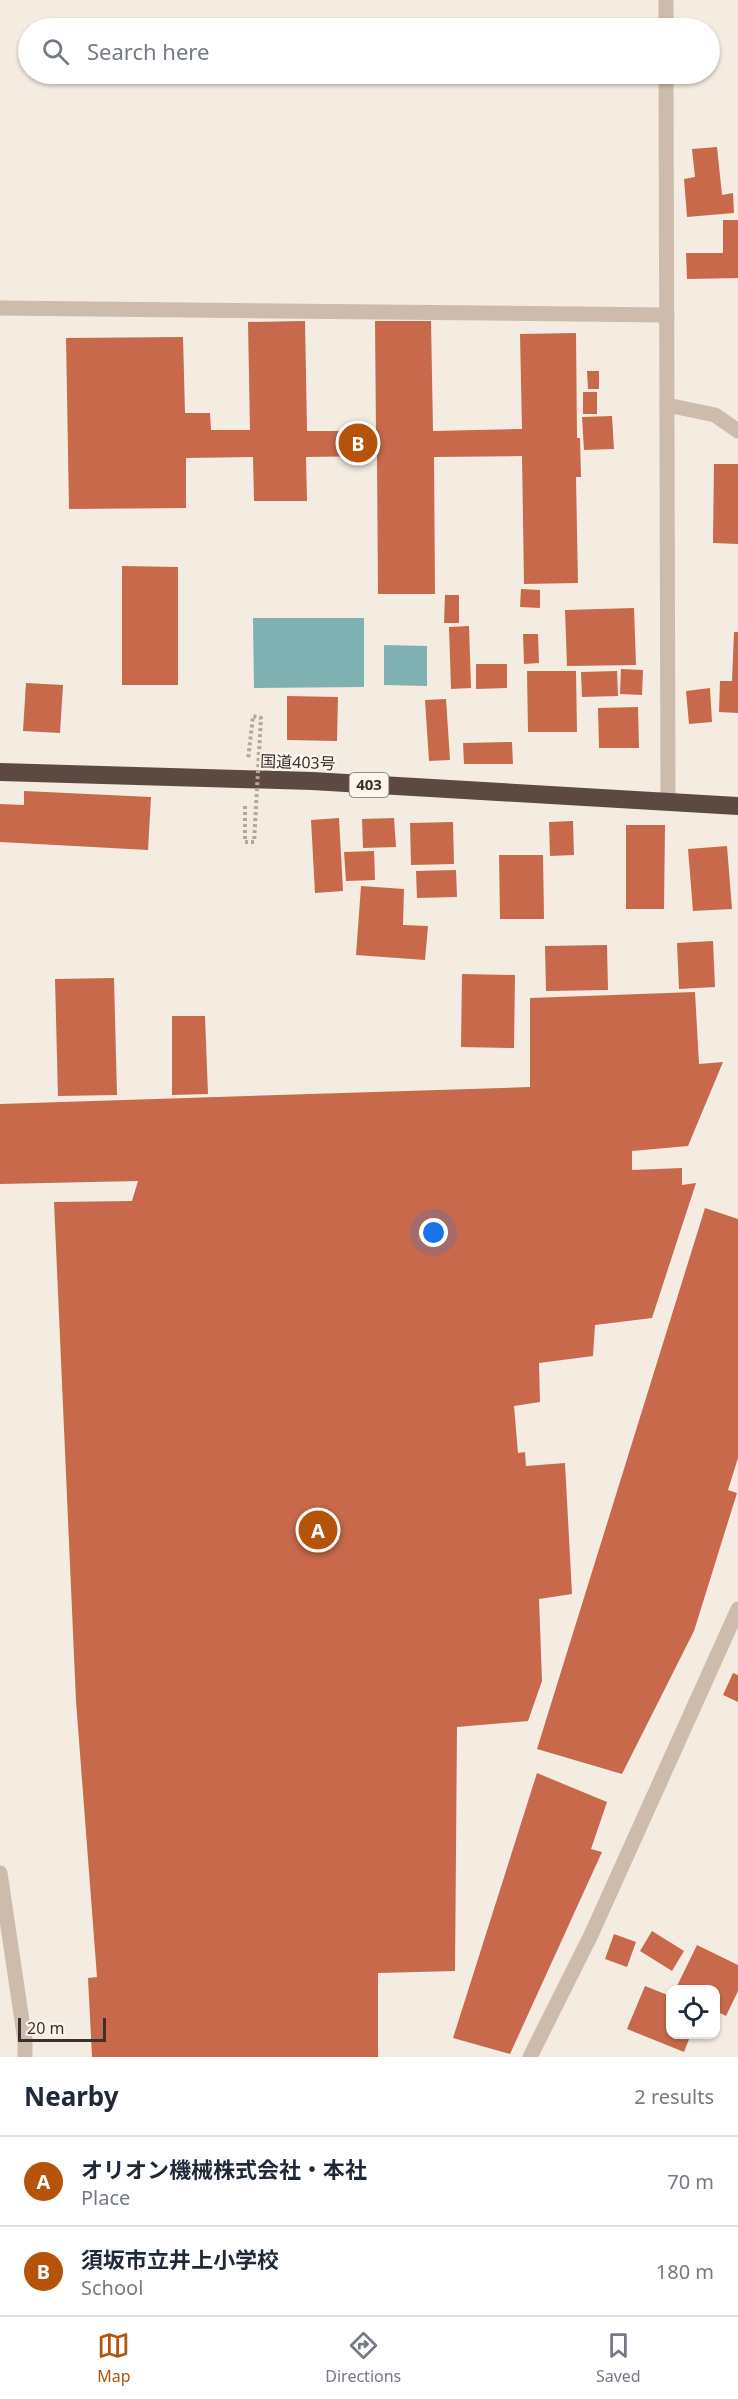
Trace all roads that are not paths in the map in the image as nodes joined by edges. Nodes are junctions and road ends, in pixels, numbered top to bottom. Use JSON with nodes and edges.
{"nodes":[{"id":1,"x":666,"y":0,"type":"edge"},
{"id":2,"x":666,"y":18,"type":"edge"},
{"id":3,"x":666,"y":84,"type":"edge"},
{"id":4,"x":0,"y":308,"type":"edge"},
{"id":5,"x":667,"y":315,"type":"junction"},
{"id":6,"x":667,"y":405,"type":"junction"},
{"id":7,"x":738,"y":431,"type":"edge"},
{"id":8,"x":0,"y":772,"type":"edge"},
{"id":9,"x":668,"y":803,"type":"junction"},
{"id":10,"x":738,"y":806,"type":"edge"},
{"id":11,"x":738,"y":1609,"type":"edge"},
{"id":12,"x":0,"y":1873,"type":"edge"},
{"id":13,"x":25,"y":2057,"type":"edge"},
{"id":14,"x":530,"y":2057,"type":"edge"}],
"edges":[{"from":1,"to":2,"type":"street"},
{"from":3,"to":5,"type":"street"},
{"from":4,"to":5,"type":"street"},
{"from":5,"to":6,"type":"street"},
{"from":6,"to":7,"type":"street"},
{"from":6,"to":9,"type":"street"},
{"from":8,"to":9,"type":"highway","name":"国道403号","number":"403"},
{"from":9,"to":10,"type":"highway","name":"国道403号","number":"403"},
{"from":11,"to":14,"type":"street"},
{"from":12,"to":13,"type":"street"}]}
